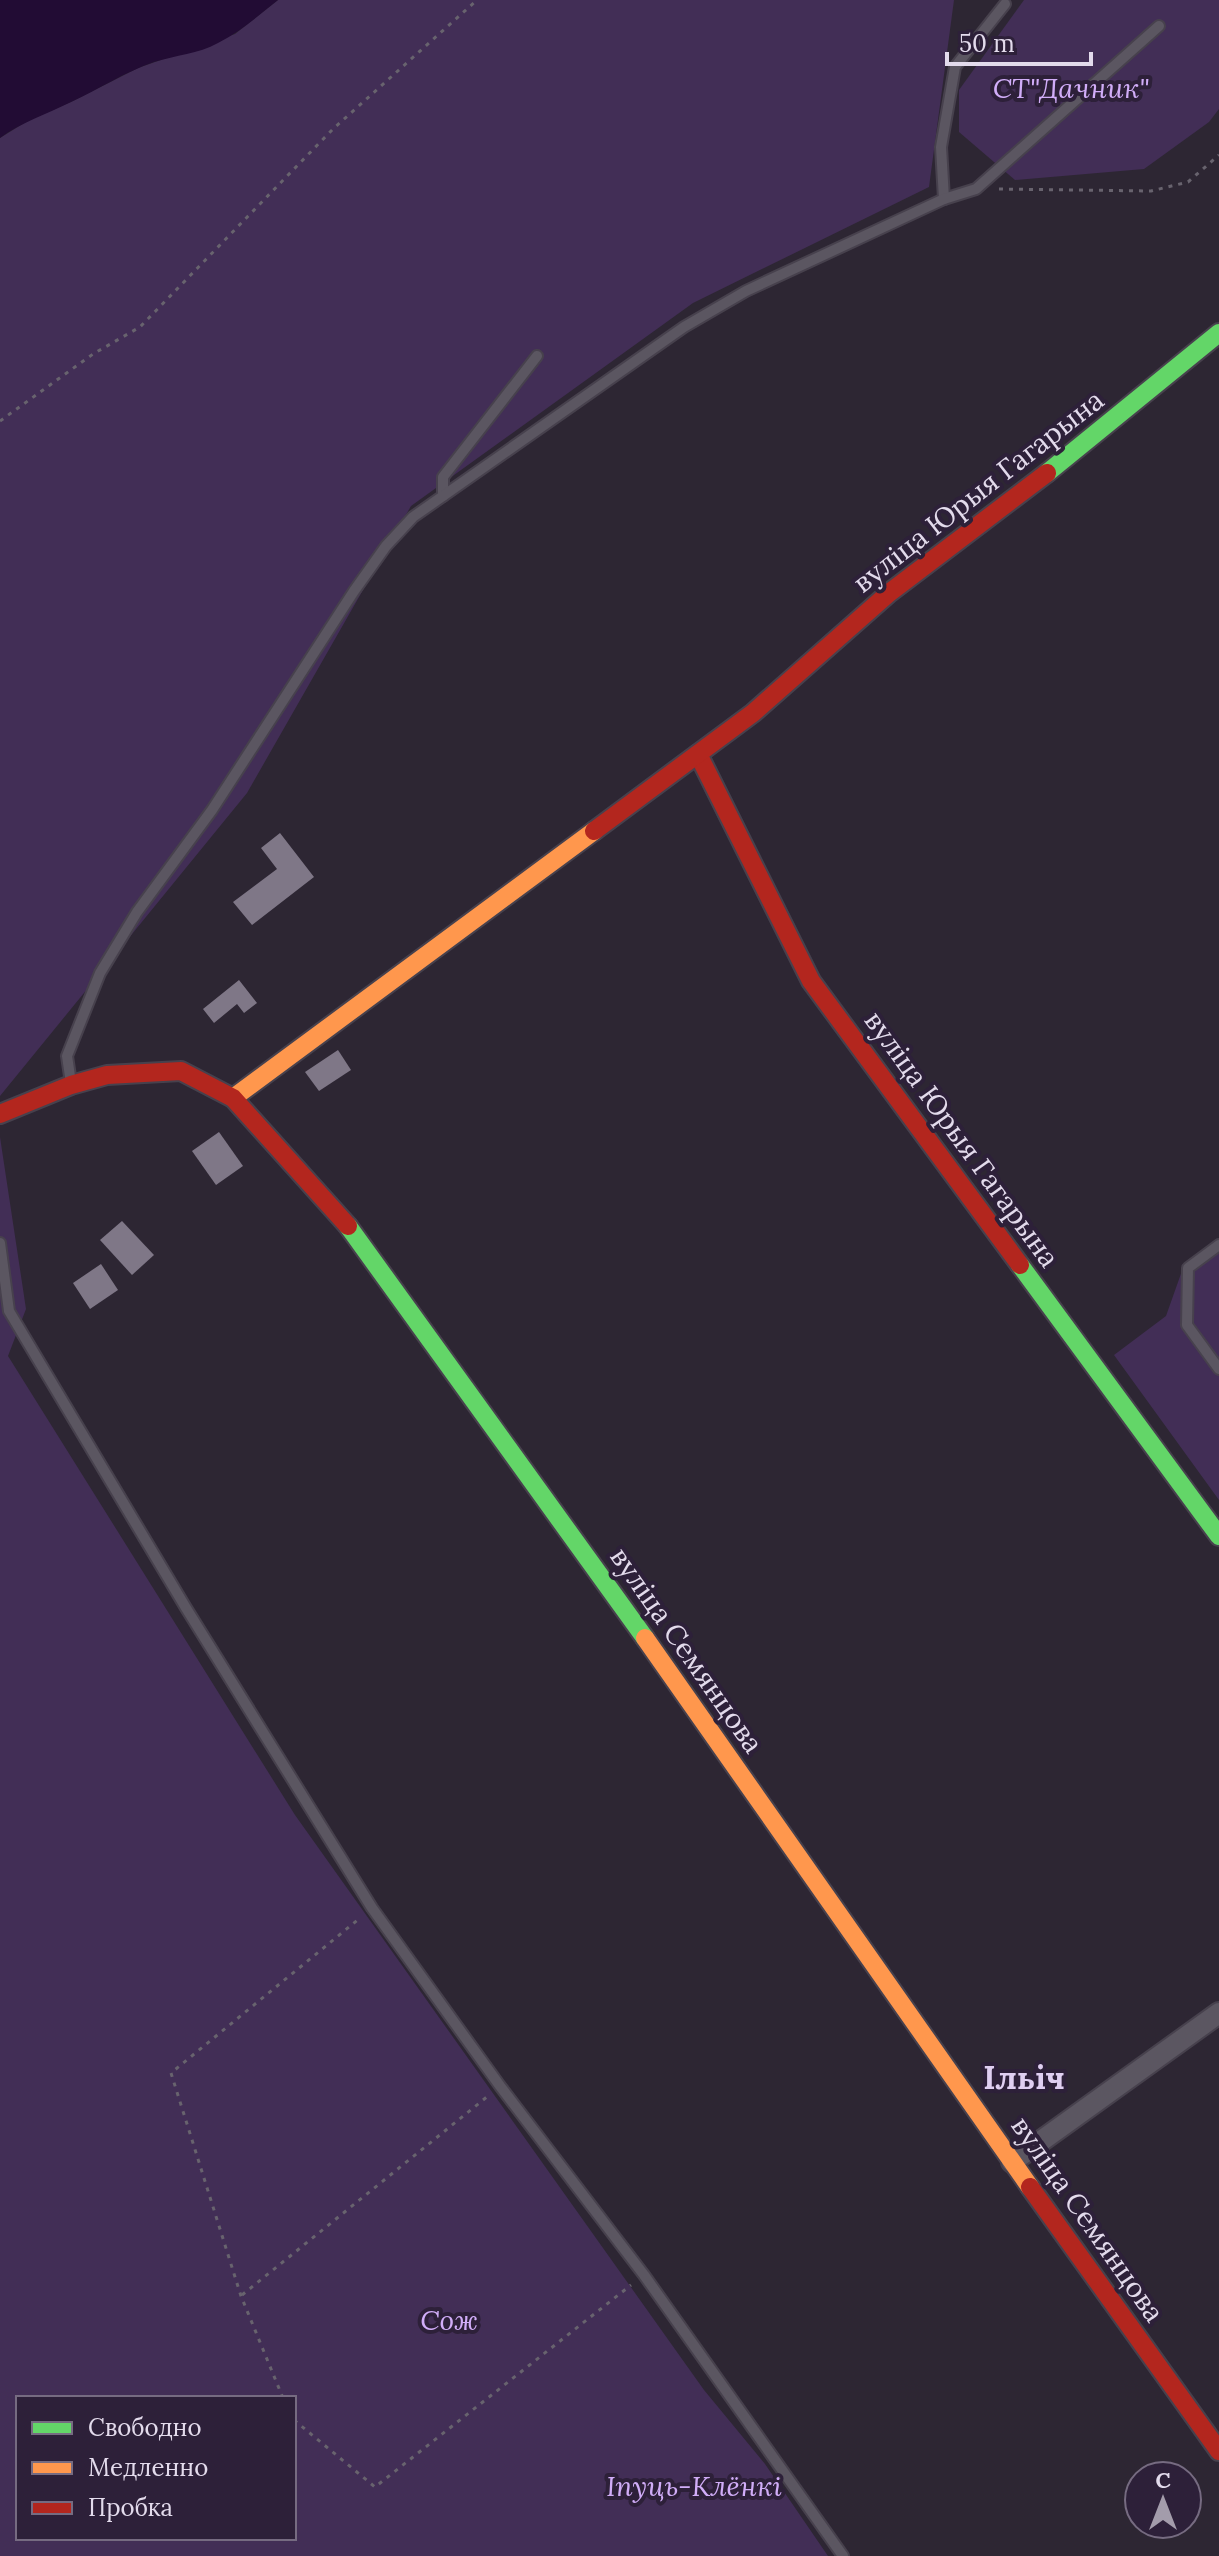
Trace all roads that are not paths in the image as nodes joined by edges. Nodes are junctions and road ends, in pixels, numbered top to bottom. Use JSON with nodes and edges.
{"nodes":[{"id":1,"x":1005,"y":4,"type":"dead end"},
{"id":2,"x":1159,"y":26,"type":"dead end"},
{"id":3,"x":944,"y":199,"type":"junction"},
{"id":4,"x":1219,"y":333,"type":"edge"},
{"id":5,"x":537,"y":356,"type":"dead end"},
{"id":6,"x":443,"y":496,"type":"junction"},
{"id":7,"x":698,"y":754,"type":"junction"},
{"id":8,"x":71,"y":1085,"type":"junction"},
{"id":9,"x":233,"y":1098,"type":"junction"},
{"id":10,"x":0,"y":1114,"type":"edge"},
{"id":11,"x":0,"y":1243,"type":"edge"},
{"id":12,"x":1219,"y":1245,"type":"edge"},
{"id":13,"x":1219,"y":1369,"type":"edge"},
{"id":14,"x":1219,"y":1536,"type":"edge"},
{"id":15,"x":1219,"y":2013,"type":"edge"},
{"id":16,"x":1012,"y":2162,"type":"junction"},
{"id":17,"x":1219,"y":2451,"type":"edge"},
{"id":18,"x":843,"y":2556,"type":"edge"}],
"edges":[{"from":1,"to":3,"type":"lane"},
{"from":2,"to":3,"type":"lane"},
{"from":3,"to":6,"type":"lane"},
{"from":4,"to":7,"type":"street","name":"вуліца Юрыя Гагарына"},
{"from":5,"to":6,"type":"lane"},
{"from":6,"to":8,"type":"lane"},
{"from":7,"to":9,"type":"street","name":"вуліца Юрыя Гагарына"},
{"from":7,"to":14,"type":"street","name":"вуліца Юрыя Гагарына"},
{"from":8,"to":9,"type":"street","name":"вуліца Семянцова"},
{"from":8,"to":10,"type":"street","name":"вуліца Семянцова"},
{"from":9,"to":16,"type":"street","name":"вуліца Семянцова"},
{"from":11,"to":18,"type":"lane"},
{"from":12,"to":13,"type":"lane"},
{"from":15,"to":16,"type":"street"},
{"from":16,"to":17,"type":"street","name":"вуліца Семянцова"}]}
